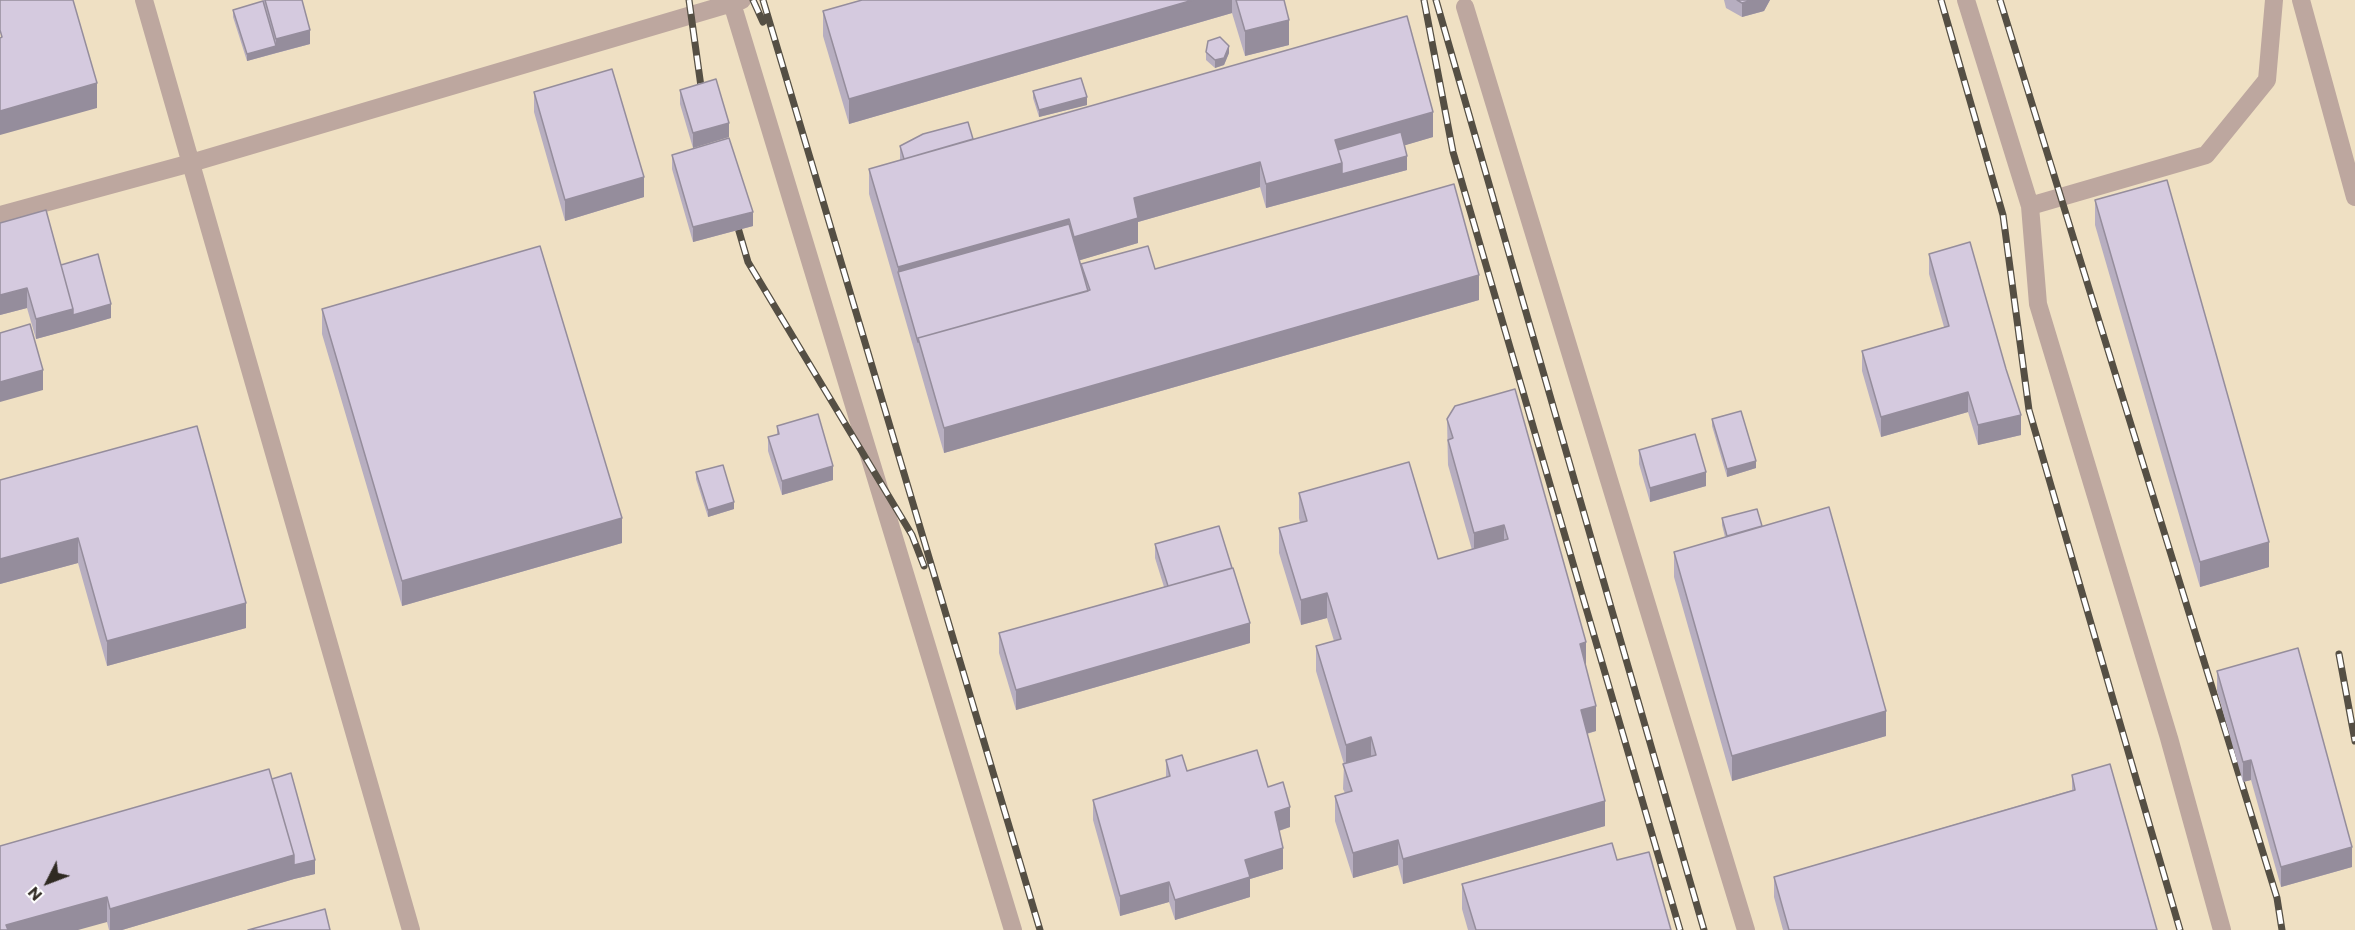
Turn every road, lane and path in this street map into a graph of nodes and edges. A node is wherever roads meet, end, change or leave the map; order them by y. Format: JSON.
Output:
{"nodes":[{"id":1,"x":144,"y":0,"type":"edge"},
{"id":2,"x":1966,"y":0,"type":"edge"},
{"id":3,"x":2274,"y":0,"type":"edge"},
{"id":4,"x":2301,"y":0,"type":"edge"},
{"id":5,"x":735,"y":1,"type":"edge"},
{"id":6,"x":1465,"y":7,"type":"dead end"},
{"id":7,"x":191,"y":164,"type":"junction"},
{"id":8,"x":2355,"y":197,"type":"edge"},
{"id":9,"x":2030,"y":206,"type":"junction"},
{"id":10,"x":0,"y":215,"type":"edge"},
{"id":11,"x":411,"y":930,"type":"edge"},
{"id":12,"x":1013,"y":930,"type":"edge"},
{"id":13,"x":1746,"y":930,"type":"edge"},
{"id":14,"x":2223,"y":930,"type":"edge"}],
"edges":[{"from":1,"to":7,"type":"street"},
{"from":2,"to":9,"type":"street"},
{"from":3,"to":9,"type":"street"},
{"from":4,"to":8,"type":"street"},
{"from":5,"to":7,"type":"street"},
{"from":5,"to":12,"type":"street"},
{"from":6,"to":13,"type":"street"},
{"from":7,"to":10,"type":"street"},
{"from":7,"to":11,"type":"street"},
{"from":9,"to":14,"type":"street"}]}
